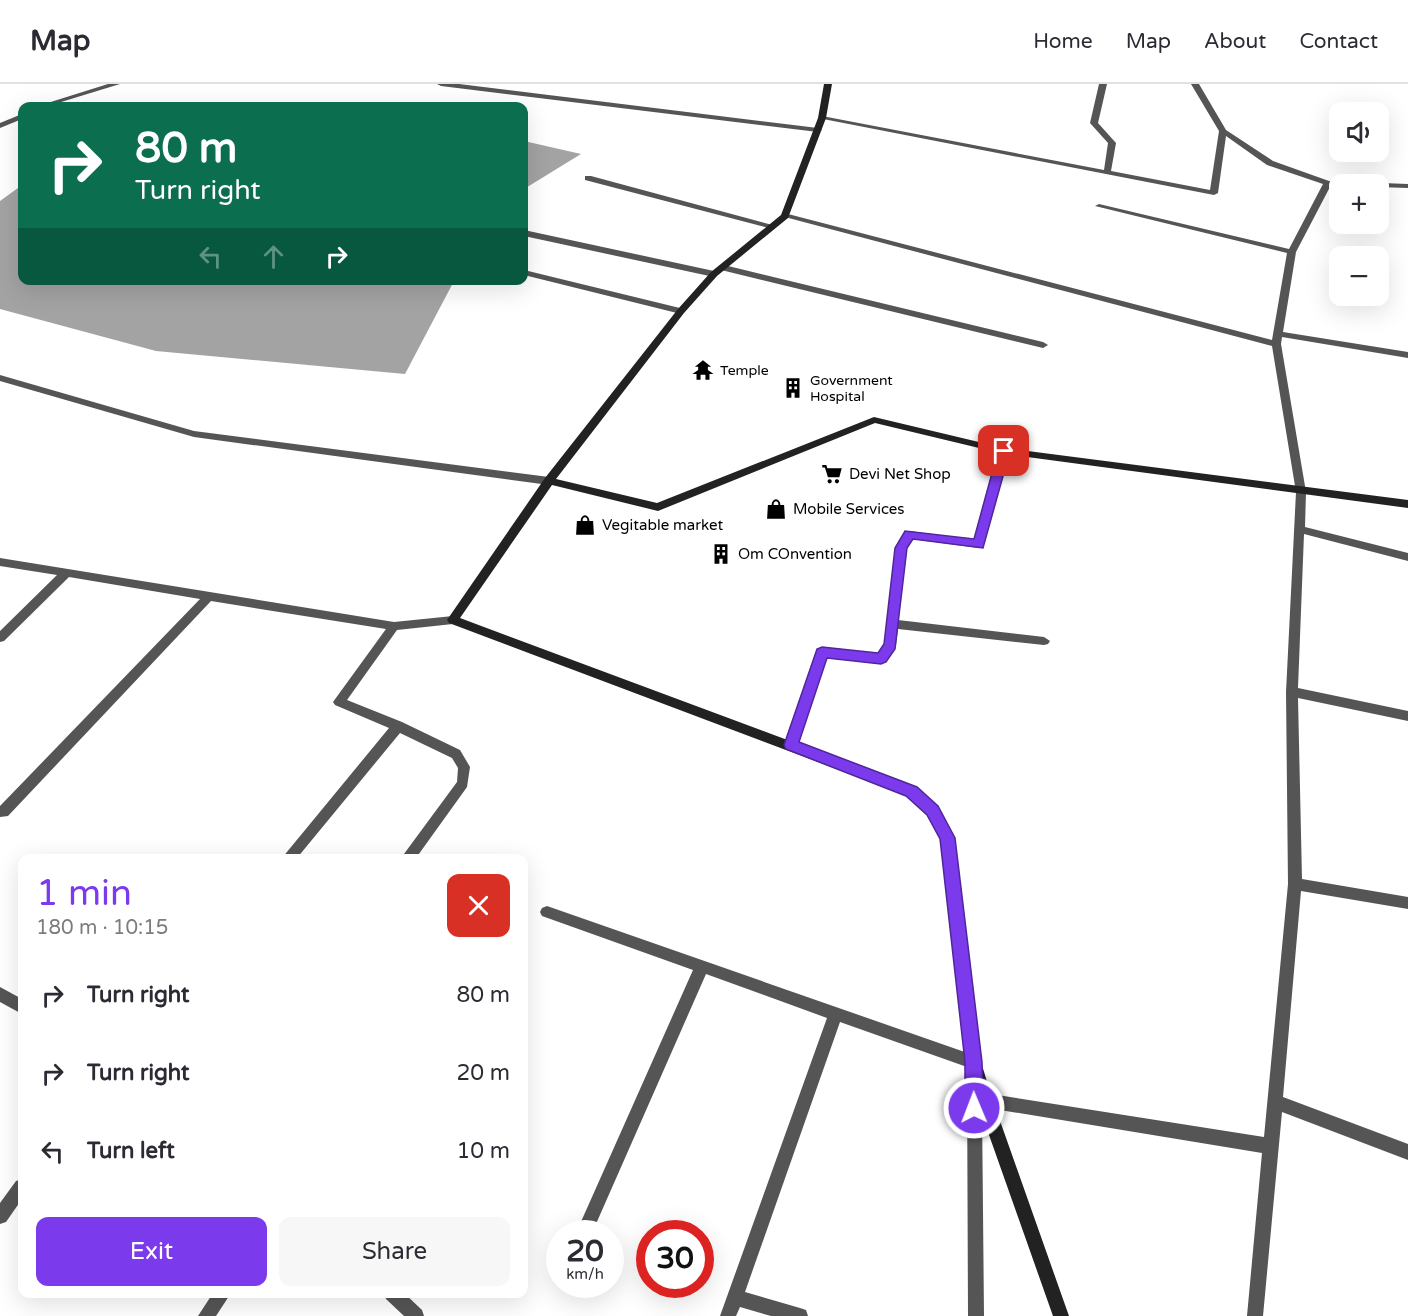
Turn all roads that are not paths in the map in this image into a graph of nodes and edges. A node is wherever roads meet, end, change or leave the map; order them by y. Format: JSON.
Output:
{"nodes":[{"id":1,"x":116,"y":84,"type":"edge"},
{"id":2,"x":441,"y":84,"type":"edge"},
{"id":3,"x":824,"y":84,"type":"edge"},
{"id":4,"x":1103,"y":84,"type":"edge"},
{"id":5,"x":1195,"y":84,"type":"edge"},
{"id":6,"x":55,"y":102,"type":"edge"},
{"id":7,"x":18,"y":118,"type":"edge"},
{"id":8,"x":822,"y":118,"type":"junction"},
{"id":9,"x":0,"y":126,"type":"edge"},
{"id":10,"x":818,"y":130,"type":"junction"},
{"id":11,"x":1223,"y":131,"type":"junction"},
{"id":12,"x":1107,"y":172,"type":"junction"},
{"id":13,"x":588,"y":178,"type":"dead end"},
{"id":14,"x":1328,"y":183,"type":"junction"},
{"id":15,"x":1408,"y":186,"type":"edge"},
{"id":16,"x":1099,"y":206,"type":"dead end"},
{"id":17,"x":785,"y":216,"type":"junction"},
{"id":18,"x":772,"y":226,"type":"junction"},
{"id":19,"x":528,"y":234,"type":"edge"},
{"id":20,"x":1292,"y":252,"type":"junction"},
{"id":21,"x":724,"y":268,"type":"junction"},
{"id":22,"x":528,"y":274,"type":"edge"},
{"id":23,"x":714,"y":274,"type":"junction"},
{"id":24,"x":681,"y":311,"type":"junction"},
{"id":25,"x":1277,"y":339,"type":"junction"},
{"id":26,"x":1044,"y":345,"type":"dead end"},
{"id":27,"x":1408,"y":355,"type":"edge"},
{"id":28,"x":0,"y":378,"type":"edge"},
{"id":29,"x":1004,"y":451,"type":"junction"},
{"id":30,"x":549,"y":481,"type":"junction"},
{"id":31,"x":1301,"y":492,"type":"junction"},
{"id":32,"x":1408,"y":504,"type":"edge"},
{"id":33,"x":1299,"y":529,"type":"junction"},
{"id":34,"x":1408,"y":557,"type":"edge"},
{"id":35,"x":0,"y":562,"type":"edge"},
{"id":36,"x":66,"y":573,"type":"junction"},
{"id":37,"x":209,"y":596,"type":"junction"},
{"id":38,"x":453,"y":620,"type":"junction"},
{"id":39,"x":892,"y":624,"type":"junction"},
{"id":40,"x":394,"y":626,"type":"junction"},
{"id":41,"x":0,"y":638,"type":"edge"},
{"id":42,"x":1044,"y":642,"type":"dead end"},
{"id":43,"x":1292,"y":692,"type":"junction"},
{"id":44,"x":1408,"y":716,"type":"edge"},
{"id":45,"x":398,"y":726,"type":"junction"},
{"id":46,"x":791,"y":745,"type":"junction"},
{"id":47,"x":3,"y":812,"type":"dead end"},
{"id":48,"x":292,"y":854,"type":"edge"},
{"id":49,"x":411,"y":854,"type":"edge"},
{"id":50,"x":1295,"y":884,"type":"junction"},
{"id":51,"x":1408,"y":903,"type":"edge"},
{"id":52,"x":547,"y":912,"type":"dead end"},
{"id":53,"x":702,"y":967,"type":"junction"},
{"id":54,"x":0,"y":994,"type":"edge"},
{"id":55,"x":18,"y":1004,"type":"edge"},
{"id":56,"x":836,"y":1014,"type":"junction"},
{"id":57,"x":974,"y":1062,"type":"junction"},
{"id":58,"x":985,"y":1101,"type":"junction"},
{"id":59,"x":1275,"y":1102,"type":"junction"},
{"id":60,"x":1270,"y":1146,"type":"junction"},
{"id":61,"x":1408,"y":1152,"type":"edge"},
{"id":62,"x":18,"y":1192,"type":"edge"},
{"id":63,"x":0,"y":1216,"type":"edge"},
{"id":64,"x":590,"y":1220,"type":"edge"},
{"id":65,"x":735,"y":1297,"type":"junction"},
{"id":66,"x":219,"y":1298,"type":"edge"},
{"id":67,"x":397,"y":1298,"type":"edge"},
{"id":68,"x":206,"y":1316,"type":"edge"},
{"id":69,"x":416,"y":1316,"type":"edge"},
{"id":70,"x":728,"y":1316,"type":"edge"},
{"id":71,"x":800,"y":1316,"type":"edge"},
{"id":72,"x":976,"y":1316,"type":"edge"},
{"id":73,"x":1061,"y":1316,"type":"edge"},
{"id":74,"x":1255,"y":1316,"type":"edge"}],
"edges":[{"from":1,"to":6,"type":"street"},
{"from":2,"to":10,"type":"street"},
{"from":3,"to":8,"type":"street"},
{"from":4,"to":12,"type":"street"},
{"from":5,"to":11,"type":"street"},
{"from":7,"to":9,"type":"street"},
{"from":8,"to":10,"type":"street"},
{"from":8,"to":12,"type":"street"},
{"from":10,"to":17,"type":"street"},
{"from":11,"to":12,"type":"street"},
{"from":11,"to":14,"type":"street"},
{"from":13,"to":18,"type":"street"},
{"from":14,"to":15,"type":"street"},
{"from":14,"to":20,"type":"street"},
{"from":16,"to":20,"type":"street"},
{"from":17,"to":18,"type":"street"},
{"from":17,"to":25,"type":"street"},
{"from":18,"to":21,"type":"street"},
{"from":19,"to":23,"type":"street"},
{"from":20,"to":25,"type":"street"},
{"from":21,"to":23,"type":"street"},
{"from":21,"to":26,"type":"street"},
{"from":22,"to":24,"type":"street"},
{"from":23,"to":24,"type":"street"},
{"from":24,"to":30,"type":"street"},
{"from":25,"to":27,"type":"street"},
{"from":25,"to":31,"type":"street"},
{"from":28,"to":30,"type":"street"},
{"from":29,"to":30,"type":"street"},
{"from":29,"to":31,"type":"street"},
{"from":29,"to":39,"type":"street"},
{"from":30,"to":38,"type":"street"},
{"from":31,"to":32,"type":"street"},
{"from":31,"to":33,"type":"street"},
{"from":33,"to":34,"type":"street"},
{"from":33,"to":43,"type":"street"},
{"from":35,"to":36,"type":"street"},
{"from":36,"to":37,"type":"street"},
{"from":36,"to":41,"type":"street"},
{"from":37,"to":40,"type":"street"},
{"from":37,"to":47,"type":"street"},
{"from":38,"to":40,"type":"street"},
{"from":38,"to":46,"type":"street"},
{"from":39,"to":42,"type":"street"},
{"from":39,"to":46,"type":"street"},
{"from":40,"to":45,"type":"street"},
{"from":43,"to":44,"type":"street"},
{"from":43,"to":50,"type":"street"},
{"from":45,"to":48,"type":"street"},
{"from":45,"to":49,"type":"street"},
{"from":46,"to":57,"type":"street"},
{"from":50,"to":51,"type":"street"},
{"from":50,"to":59,"type":"street"},
{"from":52,"to":53,"type":"street"},
{"from":53,"to":56,"type":"street"},
{"from":53,"to":64,"type":"street"},
{"from":54,"to":55,"type":"street"},
{"from":56,"to":57,"type":"street"},
{"from":56,"to":65,"type":"street"},
{"from":57,"to":58,"type":"street"},
{"from":57,"to":72,"type":"street"},
{"from":58,"to":60,"type":"street"},
{"from":58,"to":73,"type":"street"},
{"from":59,"to":60,"type":"street"},
{"from":59,"to":61,"type":"street"},
{"from":60,"to":74,"type":"street"},
{"from":62,"to":63,"type":"street"},
{"from":65,"to":70,"type":"street"},
{"from":65,"to":71,"type":"street"},
{"from":66,"to":68,"type":"street"},
{"from":67,"to":69,"type":"street"}]}
